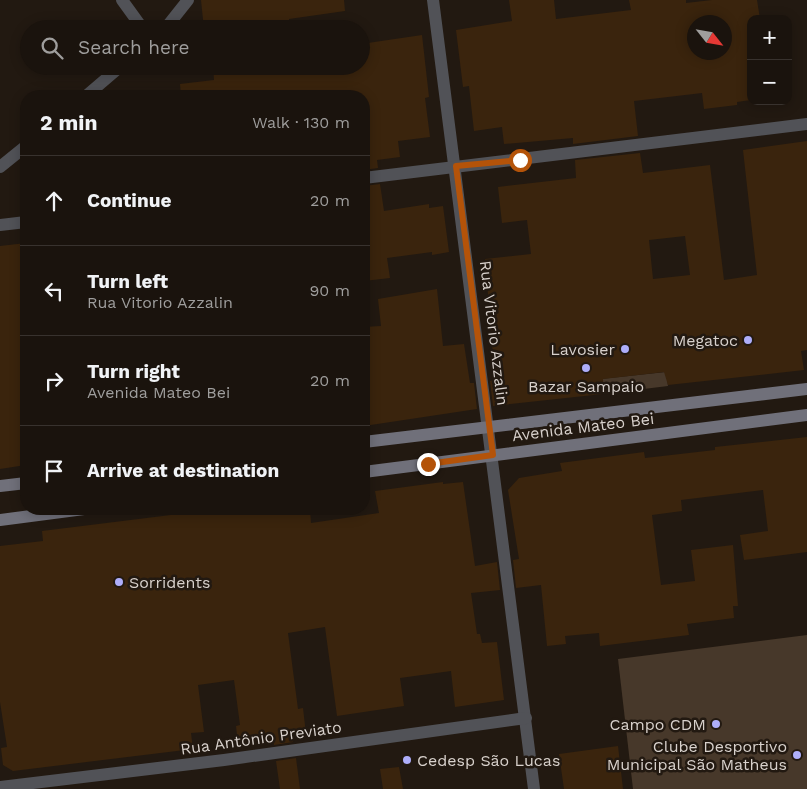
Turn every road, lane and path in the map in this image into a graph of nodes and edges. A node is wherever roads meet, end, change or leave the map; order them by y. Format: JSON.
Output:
{"nodes":[{"id":1,"x":122,"y":0,"type":"edge"},
{"id":2,"x":188,"y":0,"type":"edge"},
{"id":3,"x":433,"y":0,"type":"edge"},
{"id":4,"x":136,"y":20,"type":"edge"},
{"id":5,"x":172,"y":20,"type":"edge"},
{"id":6,"x":110,"y":75,"type":"edge"},
{"id":7,"x":93,"y":90,"type":"edge"},
{"id":8,"x":807,"y":124,"type":"edge"},
{"id":9,"x":20,"y":151,"type":"edge"},
{"id":10,"x":456,"y":166,"type":"junction"},
{"id":11,"x":0,"y":167,"type":"edge"},
{"id":12,"x":370,"y":177,"type":"edge"},
{"id":13,"x":20,"y":223,"type":"edge"},
{"id":14,"x":0,"y":225,"type":"edge"},
{"id":15,"x":807,"y":389,"type":"edge"},
{"id":16,"x":807,"y":415,"type":"edge"},
{"id":17,"x":489,"y":427,"type":"junction"},
{"id":18,"x":370,"y":441,"type":"edge"},
{"id":19,"x":493,"y":455,"type":"junction"},
{"id":20,"x":370,"y":471,"type":"edge"},
{"id":21,"x":20,"y":484,"type":"edge"},
{"id":22,"x":0,"y":486,"type":"edge"},
{"id":23,"x":38,"y":515,"type":"edge"},
{"id":24,"x":0,"y":520,"type":"edge"},
{"id":25,"x":526,"y":718,"type":"junction"},
{"id":26,"x":0,"y":787,"type":"edge"},
{"id":27,"x":534,"y":789,"type":"edge"}],
"edges":[{"from":1,"to":4,"type":"street"},
{"from":2,"to":5,"type":"street"},
{"from":3,"to":10,"type":"street","name":"Rua Vitorio Azzalin"},
{"from":6,"to":7,"type":"street"},
{"from":8,"to":10,"type":"street"},
{"from":9,"to":11,"type":"street"},
{"from":10,"to":12,"type":"street"},
{"from":10,"to":17,"type":"street","name":"Rua Vitorio Azzalin"},
{"from":13,"to":14,"type":"street"},
{"from":15,"to":17,"type":"main road","name":"Avenida Mateo Bei"},
{"from":16,"to":19,"type":"main road","name":"Avenida Mateo Bei"},
{"from":17,"to":18,"type":"main road","name":"Avenida Mateo Bei"},
{"from":17,"to":19,"type":"street","name":"Rua Vitorio Azzalin"},
{"from":19,"to":20,"type":"main road","name":"Avenida Mateo Bei"},
{"from":19,"to":25,"type":"street","name":"Rua Vitorio Azzalin"},
{"from":21,"to":22,"type":"main road"},
{"from":23,"to":24,"type":"main road"},
{"from":25,"to":26,"type":"street","name":"Rua Antônio Previato"},
{"from":25,"to":27,"type":"street","name":"Rua Vitorio Azzalin"}]}
